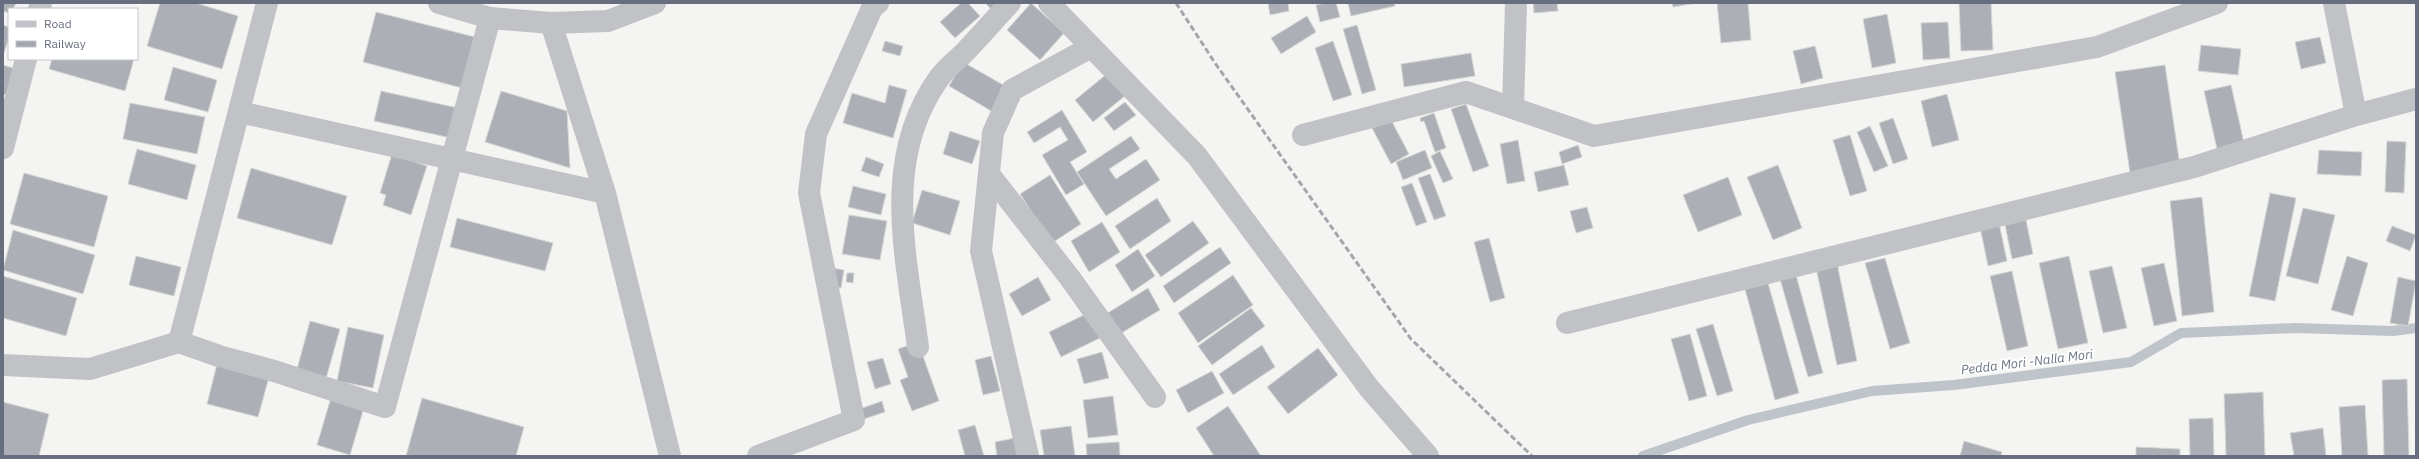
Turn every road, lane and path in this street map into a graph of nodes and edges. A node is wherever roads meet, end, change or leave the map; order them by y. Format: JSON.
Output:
{"nodes":[{"id":1,"x":267,"y":3,"type":"edge"},
{"id":2,"x":439,"y":3,"type":"edge"},
{"id":3,"x":655,"y":3,"type":"edge"},
{"id":4,"x":878,"y":3,"type":"edge"},
{"id":5,"x":1010,"y":3,"type":"edge"},
{"id":6,"x":1049,"y":3,"type":"edge"},
{"id":7,"x":1516,"y":3,"type":"edge"},
{"id":8,"x":2217,"y":3,"type":"edge"},
{"id":9,"x":2334,"y":3,"type":"edge"},
{"id":10,"x":490,"y":18,"type":"junction"},
{"id":11,"x":551,"y":22,"type":"junction"},
{"id":12,"x":1091,"y":47,"type":"junction"},
{"id":13,"x":26,"y":60,"type":"edge"},
{"id":14,"x":2416,"y":99,"type":"edge"},
{"id":15,"x":1513,"y":108,"type":"junction"},
{"id":16,"x":239,"y":112,"type":"junction"},
{"id":17,"x":2356,"y":115,"type":"junction"},
{"id":18,"x":1303,"y":135,"type":"dead end"},
{"id":19,"x":3,"y":148,"type":"edge"},
{"id":20,"x":452,"y":161,"type":"junction"},
{"id":21,"x":989,"y":174,"type":"junction"},
{"id":22,"x":605,"y":193,"type":"junction"},
{"id":23,"x":1567,"y":323,"type":"dead end"},
{"id":24,"x":179,"y":342,"type":"junction"},
{"id":25,"x":918,"y":347,"type":"dead end"},
{"id":26,"x":3,"y":365,"type":"edge"},
{"id":27,"x":1155,"y":397,"type":"dead end"},
{"id":28,"x":670,"y":456,"type":"edge"},
{"id":29,"x":758,"y":456,"type":"edge"},
{"id":30,"x":1028,"y":456,"type":"edge"},
{"id":31,"x":1428,"y":456,"type":"edge"}],
"edges":[{"from":1,"to":16,"type":"street"},
{"from":2,"to":10,"type":"street"},
{"from":3,"to":11,"type":"street"},
{"from":4,"to":29,"type":"street"},
{"from":5,"to":25,"type":"street"},
{"from":6,"to":12,"type":"street"},
{"from":7,"to":15,"type":"street"},
{"from":8,"to":15,"type":"street"},
{"from":9,"to":17,"type":"street"},
{"from":10,"to":11,"type":"street"},
{"from":10,"to":20,"type":"street"},
{"from":11,"to":22,"type":"street"},
{"from":12,"to":21,"type":"street"},
{"from":12,"to":31,"type":"street"},
{"from":13,"to":19,"type":"street"},
{"from":14,"to":17,"type":"street"},
{"from":15,"to":18,"type":"street"},
{"from":16,"to":20,"type":"street"},
{"from":16,"to":24,"type":"street"},
{"from":17,"to":23,"type":"street"},
{"from":20,"to":22,"type":"street"},
{"from":20,"to":24,"type":"street"},
{"from":21,"to":27,"type":"street"},
{"from":21,"to":30,"type":"street"},
{"from":22,"to":28,"type":"street"},
{"from":24,"to":26,"type":"street"}]}
